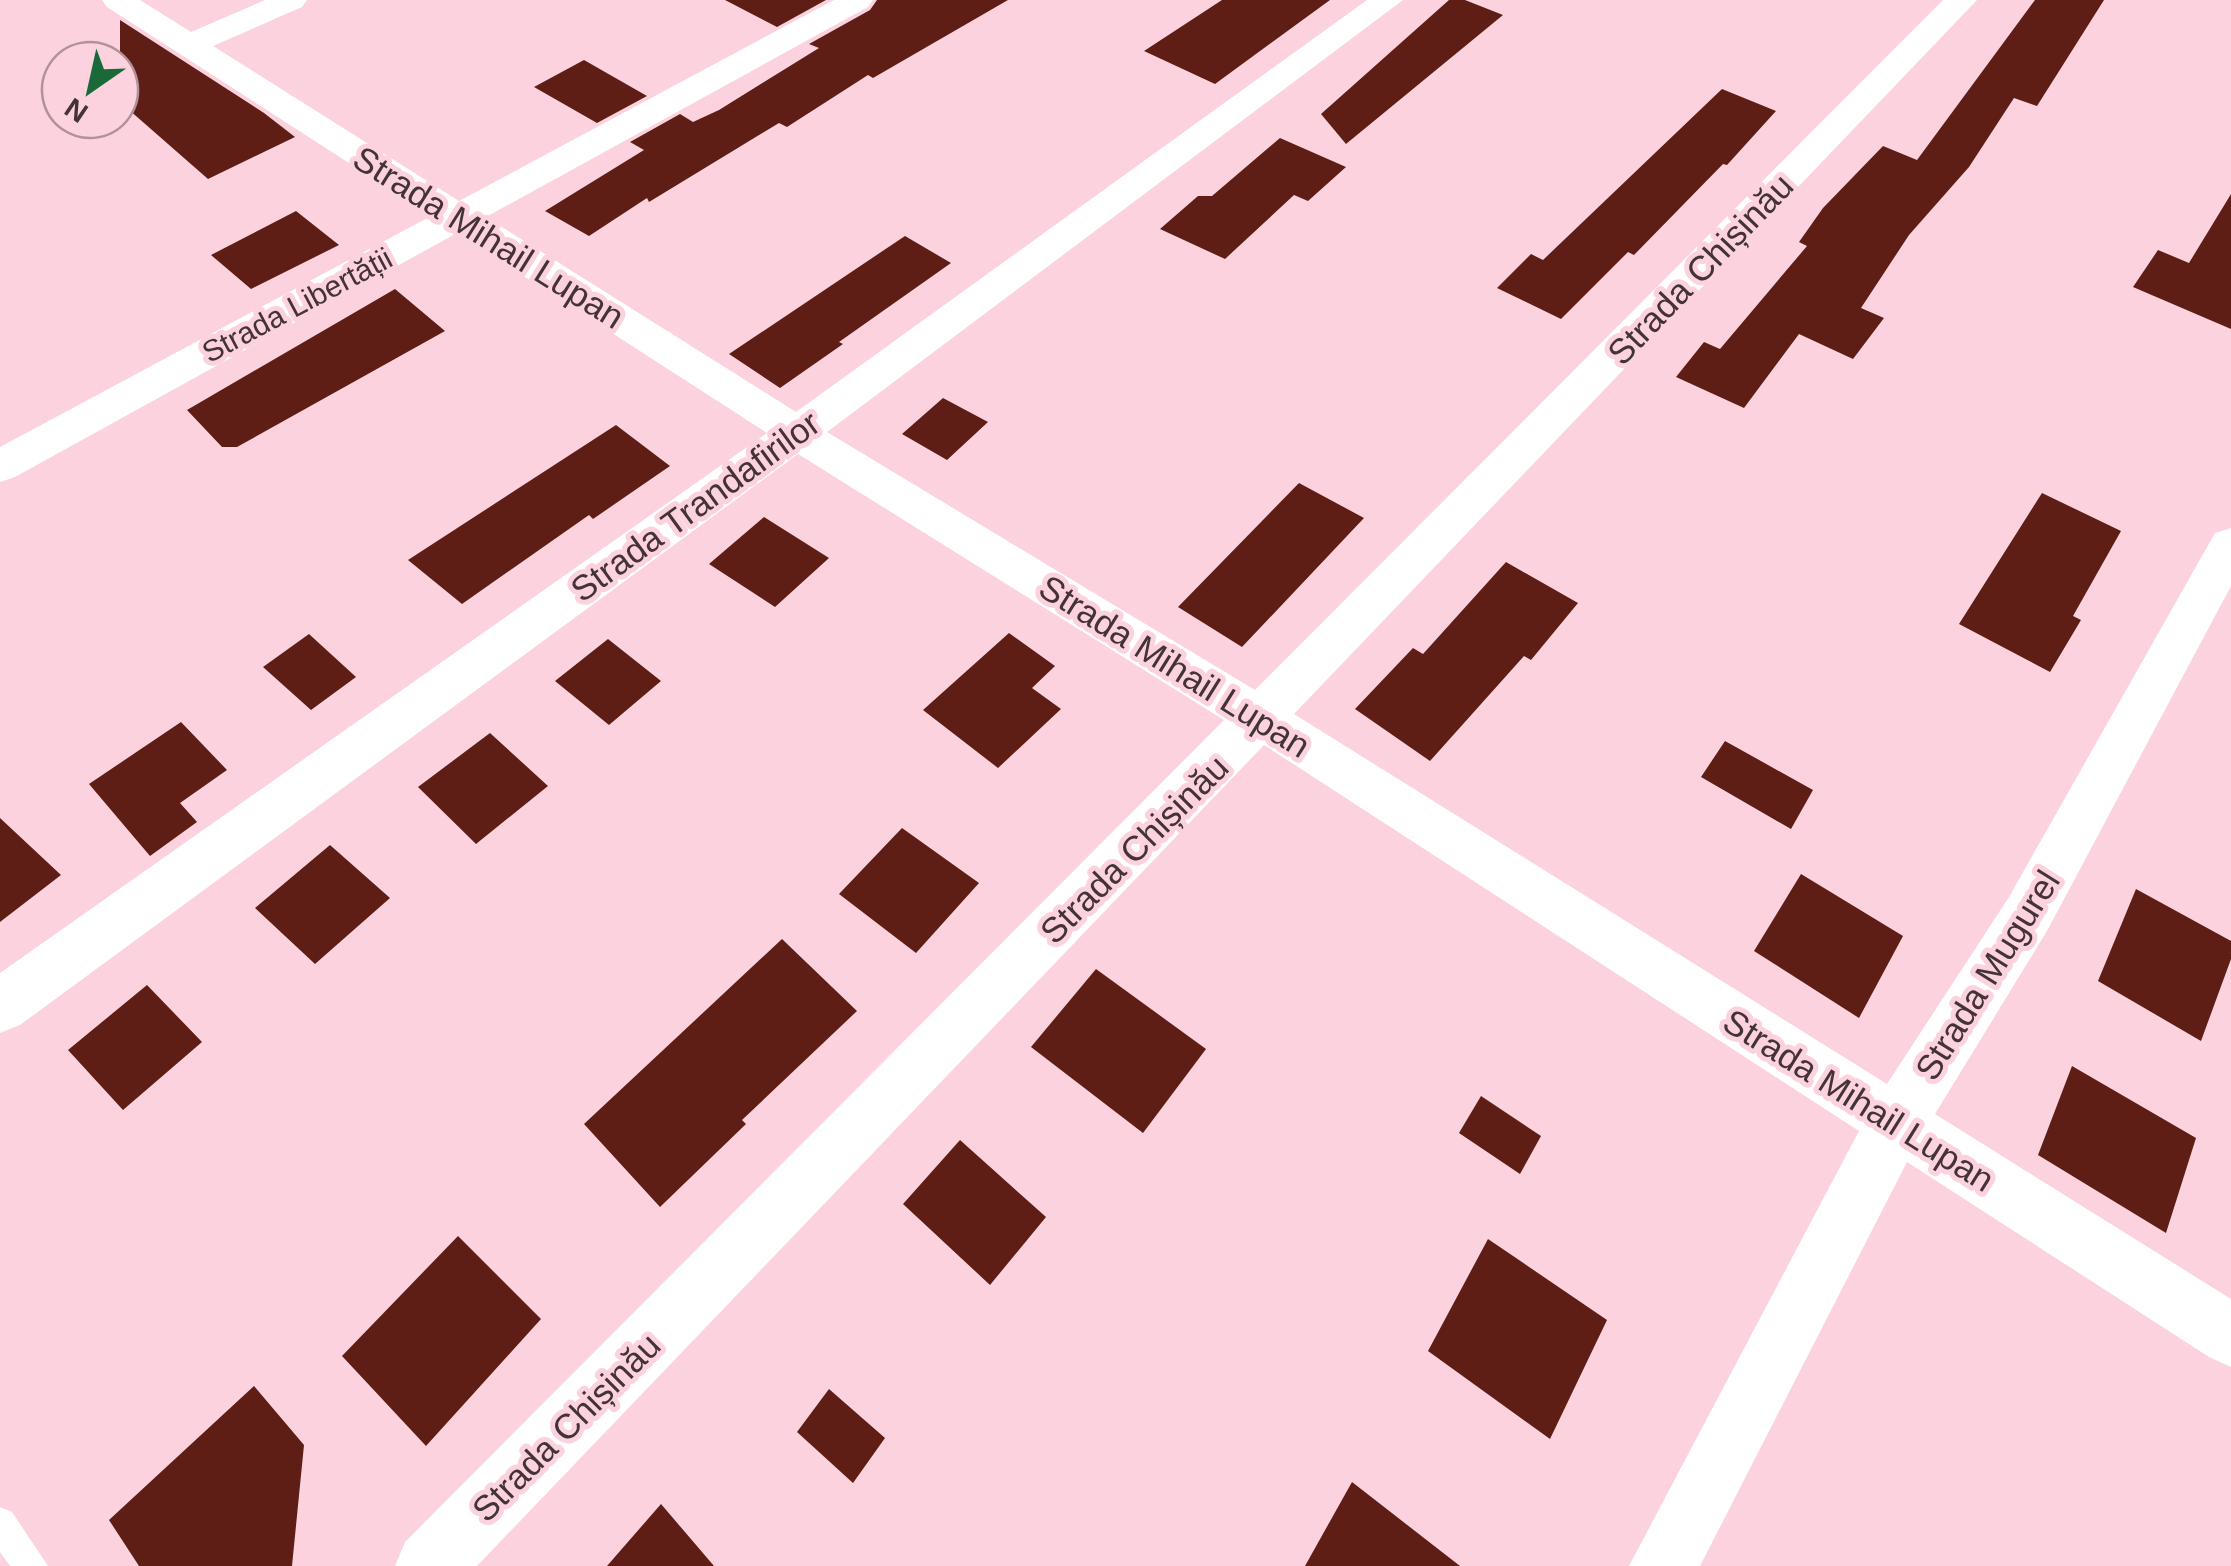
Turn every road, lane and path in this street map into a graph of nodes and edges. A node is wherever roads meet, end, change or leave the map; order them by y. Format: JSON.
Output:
{"nodes":[{"id":1,"x":118,"y":0,"type":"edge"},
{"id":2,"x":292,"y":0,"type":"edge"},
{"id":3,"x":856,"y":0,"type":"edge"},
{"id":4,"x":1387,"y":0,"type":"edge"},
{"id":5,"x":1962,"y":0,"type":"edge"},
{"id":6,"x":188,"y":46,"type":"junction"},
{"id":7,"x":458,"y":218,"type":"junction"},
{"id":8,"x":797,"y":433,"type":"junction"},
{"id":9,"x":0,"y":466,"type":"edge"},
{"id":10,"x":2231,"y":545,"type":"edge"},
{"id":11,"x":1262,"y":719,"type":"junction"},
{"id":12,"x":0,"y":1006,"type":"edge"},
{"id":13,"x":1894,"y":1124,"type":"junction"},
{"id":14,"x":2231,"y":1335,"type":"edge"},
{"id":15,"x":0,"y":1524,"type":"edge"},
{"id":16,"x":31,"y":1566,"type":"edge"},
{"id":17,"x":429,"y":1566,"type":"edge"},
{"id":18,"x":1663,"y":1566,"type":"edge"}],
"edges":[{"from":1,"to":6,"type":"street","name":"Strada Mihail Lupan"},
{"from":2,"to":6,"type":"street"},
{"from":3,"to":7,"type":"street","name":"Strada Libertății"},
{"from":4,"to":8,"type":"street","name":"Strada Trandafirilor"},
{"from":5,"to":11,"type":"street","name":"Strada Chișinău"},
{"from":6,"to":7,"type":"street","name":"Strada Mihail Lupan"},
{"from":7,"to":8,"type":"street","name":"Strada Mihail Lupan"},
{"from":7,"to":9,"type":"street","name":"Strada Libertății"},
{"from":8,"to":11,"type":"street","name":"Strada Mihail Lupan"},
{"from":8,"to":12,"type":"street","name":"Strada Trandafirilor"},
{"from":10,"to":13,"type":"street","name":"Strada Mugurel"},
{"from":11,"to":13,"type":"street","name":"Strada Mihail Lupan"},
{"from":11,"to":17,"type":"street","name":"Strada Chișinău"},
{"from":13,"to":14,"type":"street","name":"Strada Mihail Lupan"},
{"from":13,"to":18,"type":"street","name":"Strada Mugurel"},
{"from":15,"to":16,"type":"lane"}]}
